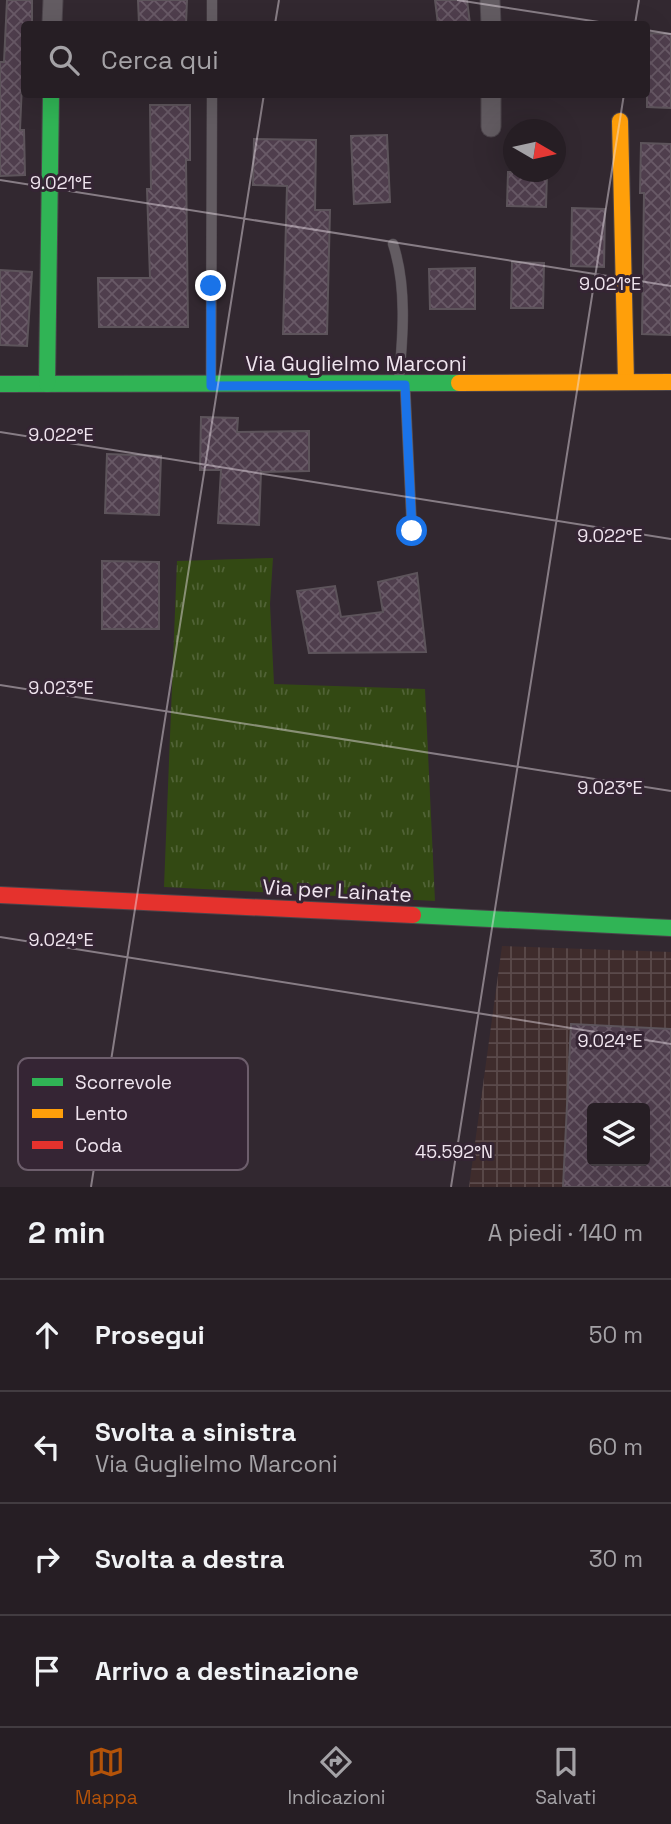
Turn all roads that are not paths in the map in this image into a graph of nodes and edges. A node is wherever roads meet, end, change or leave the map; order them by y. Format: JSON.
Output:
{"nodes":[{"id":1,"x":52,"y":0,"type":"edge"},
{"id":2,"x":212,"y":0,"type":"edge"},
{"id":3,"x":490,"y":0,"type":"edge"},
{"id":4,"x":52,"y":21,"type":"edge"},
{"id":5,"x":212,"y":21,"type":"edge"},
{"id":6,"x":491,"y":21,"type":"edge"},
{"id":7,"x":51,"y":98,"type":"edge"},
{"id":8,"x":212,"y":98,"type":"edge"},
{"id":9,"x":491,"y":98,"type":"edge"},
{"id":10,"x":620,"y":121,"type":"dead end"},
{"id":11,"x":491,"y":127,"type":"dead end"},
{"id":12,"x":393,"y":244,"type":"dead end"},
{"id":13,"x":671,"y":382,"type":"edge"},
{"id":14,"x":626,"y":383,"type":"junction"},
{"id":15,"x":0,"y":384,"type":"edge"},
{"id":16,"x":47,"y":384,"type":"junction"},
{"id":17,"x":401,"y":385,"type":"junction"},
{"id":18,"x":211,"y":386,"type":"junction"},
{"id":19,"x":412,"y":531,"type":"dead end"},
{"id":20,"x":0,"y":895,"type":"edge"},
{"id":21,"x":671,"y":928,"type":"edge"}],
"edges":[{"from":1,"to":4,"type":"street"},
{"from":2,"to":5,"type":"lane"},
{"from":3,"to":6,"type":"street"},
{"from":7,"to":16,"type":"street"},
{"from":8,"to":18,"type":"lane"},
{"from":9,"to":11,"type":"street"},
{"from":10,"to":14,"type":"street"},
{"from":12,"to":17,"type":"lane"},
{"from":13,"to":14,"type":"street","name":"Via Guglielmo Marconi"},
{"from":14,"to":17,"type":"street","name":"Via Guglielmo Marconi"},
{"from":15,"to":16,"type":"street","name":"Via Guglielmo Marconi"},
{"from":16,"to":18,"type":"street","name":"Via Guglielmo Marconi"},
{"from":17,"to":18,"type":"street","name":"Via Guglielmo Marconi"},
{"from":17,"to":19,"type":"lane"},
{"from":20,"to":21,"type":"street","name":"Via per Lainate"}]}
